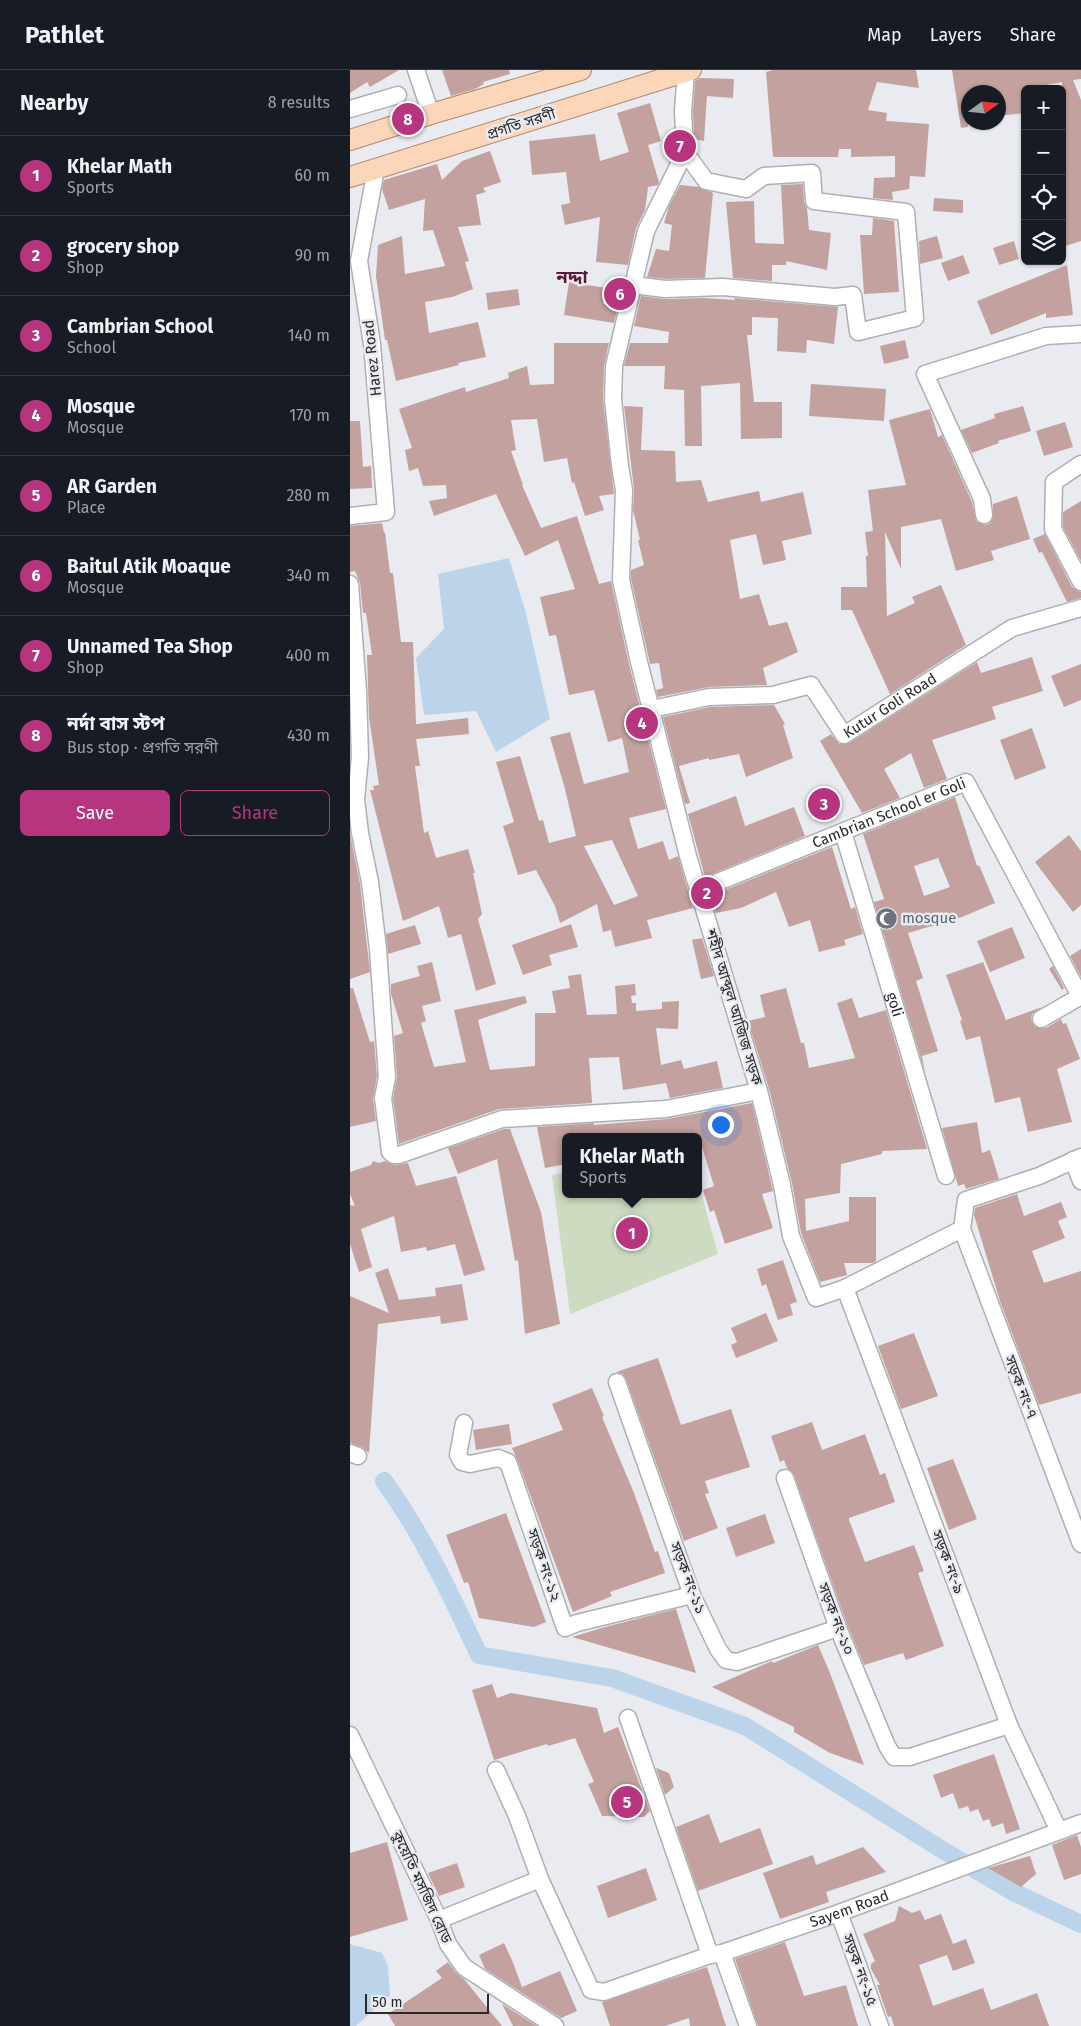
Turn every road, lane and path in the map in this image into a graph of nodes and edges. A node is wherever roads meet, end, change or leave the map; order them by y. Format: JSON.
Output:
{"nodes":[{"id":1,"x":416,"y":70,"type":"edge"},
{"id":2,"x":581,"y":70,"type":"edge"},
{"id":3,"x":689,"y":71,"type":"edge"},
{"id":4,"x":398,"y":95,"type":"dead end"},
{"id":5,"x":350,"y":109,"type":"edge"},
{"id":6,"x":431,"y":114,"type":"junction"},
{"id":7,"x":350,"y":140,"type":"edge"},
{"id":8,"x":684,"y":152,"type":"junction"},
{"id":9,"x":376,"y":170,"type":"junction"},
{"id":10,"x":350,"y":177,"type":"edge"},
{"id":11,"x":633,"y":285,"type":"junction"},
{"id":12,"x":1081,"y":334,"type":"edge"},
{"id":13,"x":1081,"y":464,"type":"edge"},
{"id":14,"x":984,"y":515,"type":"dead end"},
{"id":15,"x":350,"y":516,"type":"edge"},
{"id":16,"x":1081,"y":582,"type":"edge"},
{"id":17,"x":350,"y":584,"type":"edge"},
{"id":18,"x":1081,"y":608,"type":"edge"},
{"id":19,"x":652,"y":709,"type":"junction"},
{"id":20,"x":844,"y":832,"type":"junction"},
{"id":21,"x":698,"y":890,"type":"junction"},
{"id":22,"x":1081,"y":996,"type":"edge"},
{"id":23,"x":1040,"y":1019,"type":"dead end"},
{"id":24,"x":759,"y":1091,"type":"junction"},
{"id":25,"x":1077,"y":1158,"type":"edge"},
{"id":26,"x":946,"y":1176,"type":"dead end"},
{"id":27,"x":1081,"y":1181,"type":"edge"},
{"id":28,"x":962,"y":1230,"type":"junction"},
{"id":29,"x":846,"y":1288,"type":"junction"},
{"id":30,"x":616,"y":1382,"type":"dead end"},
{"id":31,"x":464,"y":1423,"type":"dead end"},
{"id":32,"x":786,"y":1478,"type":"dead end"},
{"id":33,"x":1081,"y":1544,"type":"edge"},
{"id":34,"x":692,"y":1595,"type":"junction"},
{"id":35,"x":838,"y":1628,"type":"junction"},
{"id":36,"x":628,"y":1718,"type":"dead end"},
{"id":37,"x":1009,"y":1725,"type":"junction"},
{"id":38,"x":350,"y":1735,"type":"edge"},
{"id":39,"x":356,"y":1761,"type":"edge"},
{"id":40,"x":496,"y":1770,"type":"dead end"},
{"id":41,"x":1081,"y":1823,"type":"edge"},
{"id":42,"x":1059,"y":1831,"type":"junction"},
{"id":43,"x":540,"y":1879,"type":"junction"},
{"id":44,"x":840,"y":1913,"type":"junction"},
{"id":45,"x":439,"y":1920,"type":"junction"},
{"id":46,"x":716,"y":1954,"type":"junction"},
{"id":47,"x":555,"y":2026,"type":"edge"},
{"id":48,"x":748,"y":2026,"type":"edge"},
{"id":49,"x":880,"y":2026,"type":"edge"}],
"edges":[{"from":1,"to":6,"type":"street"},
{"from":2,"to":6,"type":"main road"},
{"from":3,"to":8,"type":"street","name":"শহীদ আব্দুল আজিজ সড়ক"},
{"from":3,"to":9,"type":"main road","name":"প্রগতি সরণী"},
{"from":4,"to":5,"type":"street"},
{"from":6,"to":7,"type":"main road"},
{"from":8,"to":11,"type":"street","name":"শহীদ আব্দুল আজিজ সড়ক"},
{"from":8,"to":11,"type":"street"},
{"from":9,"to":10,"type":"main road","name":"প্রগতি সরণী"},
{"from":9,"to":15,"type":"street","name":"Harez Road"},
{"from":11,"to":19,"type":"street","name":"শহীদ আব্দুল আজিজ সড়ক"},
{"from":12,"to":14,"type":"street"},
{"from":13,"to":16,"type":"street"},
{"from":17,"to":24,"type":"street"},
{"from":18,"to":19,"type":"street","name":"Kutur Goli Road"},
{"from":19,"to":21,"type":"street","name":"শহীদ আব্দুল আজিজ সড়ক"},
{"from":20,"to":21,"type":"street","name":"Cambrian School er Goli"},
{"from":20,"to":22,"type":"street","name":"Cambrian School er Goli"},
{"from":20,"to":26,"type":"street","name":"goli"},
{"from":21,"to":24,"type":"street","name":"শহীদ আব্দুল আজিজ সড়ক"},
{"from":22,"to":23,"type":"street","name":"Cambrian School er Goli"},
{"from":24,"to":29,"type":"street","name":"শহীদ আব্দুল আজিজ সড়ক"},
{"from":25,"to":27,"type":"street"},
{"from":25,"to":28,"type":"street"},
{"from":28,"to":29,"type":"street"},
{"from":28,"to":33,"type":"street","name":"সড়ক নং-৭"},
{"from":29,"to":37,"type":"street","name":"সড়ক নং-৯"},
{"from":30,"to":34,"type":"street","name":"সড়ক নং-১১"},
{"from":31,"to":34,"type":"street","name":"সড়ক নং-১২"},
{"from":32,"to":35,"type":"street","name":"সড়ক নং-১০"},
{"from":34,"to":35,"type":"street","name":"সড়ক নং-১১"},
{"from":35,"to":37,"type":"street","name":"সড়ক নং-১০"},
{"from":36,"to":46,"type":"street"},
{"from":37,"to":42,"type":"street","name":"সড়ক নং-৯"},
{"from":38,"to":39,"type":"street","name":"কুয়েতি মসজিদ রোড"},
{"from":39,"to":45,"type":"street","name":"কুয়েতি মসজিদ রোড"},
{"from":40,"to":43,"type":"street"},
{"from":41,"to":42,"type":"street","name":"Sayem Road"},
{"from":42,"to":44,"type":"street","name":"Sayem Road"},
{"from":43,"to":45,"type":"street"},
{"from":43,"to":46,"type":"street","name":"Sayem Road"},
{"from":44,"to":46,"type":"street","name":"Sayem Road"},
{"from":44,"to":49,"type":"street","name":"সড়ক নং-১৫"},
{"from":45,"to":47,"type":"street","name":"কুয়েতি মসজিদ রোড"},
{"from":46,"to":48,"type":"street"}]}
